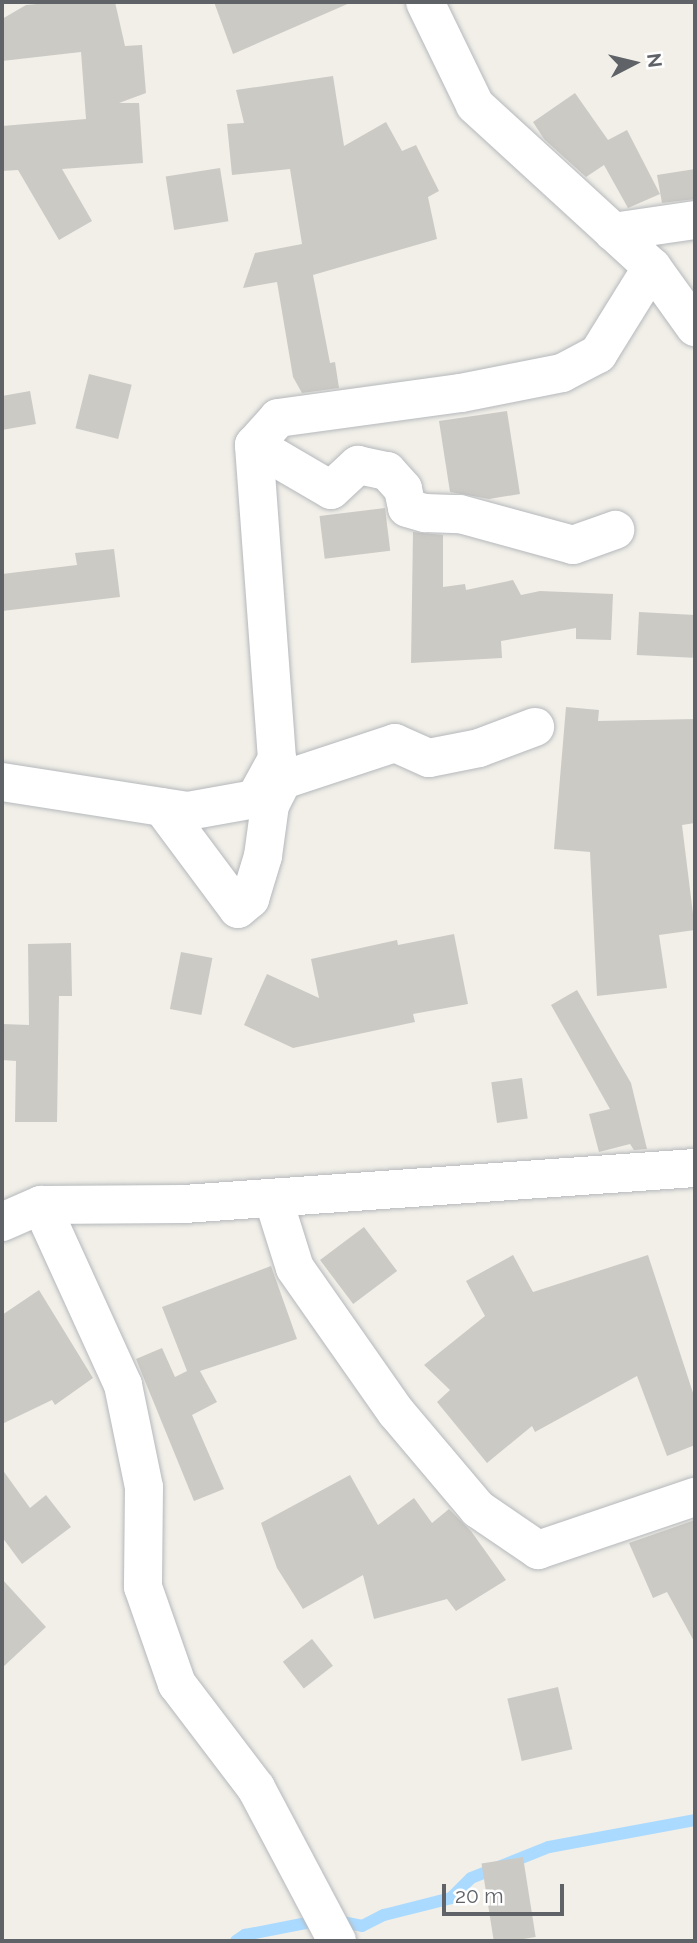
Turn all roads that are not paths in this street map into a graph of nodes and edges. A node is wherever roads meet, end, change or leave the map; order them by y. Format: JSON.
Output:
{"nodes":[{"id":1,"x":425,"y":2,"type":"edge"},
{"id":2,"x":692,"y":221,"type":"edge"},
{"id":3,"x":613,"y":232,"type":"junction"},
{"id":4,"x":657,"y":274,"type":"junction"},
{"id":5,"x":695,"y":327,"type":"edge"},
{"id":6,"x":254,"y":445,"type":"junction"},
{"id":7,"x":615,"y":530,"type":"dead end"},
{"id":8,"x":536,"y":727,"type":"dead end"},
{"id":9,"x":2,"y":782,"type":"edge"},
{"id":10,"x":162,"y":807,"type":"junction"},
{"id":11,"x":695,"y":1168,"type":"edge"},
{"id":12,"x":272,"y":1198,"type":"junction"},
{"id":13,"x":41,"y":1205,"type":"junction"},
{"id":14,"x":2,"y":1223,"type":"edge"},
{"id":15,"x":695,"y":1497,"type":"edge"},
{"id":16,"x":330,"y":1926,"type":"edge"}],
"edges":[{"from":1,"to":3,"type":"street"},
{"from":2,"to":3,"type":"street"},
{"from":2,"to":4,"type":"street"},
{"from":3,"to":4,"type":"street"},
{"from":4,"to":5,"type":"street"},
{"from":4,"to":6,"type":"street"},
{"from":6,"to":7,"type":"street"},
{"from":6,"to":10,"type":"street"},
{"from":8,"to":10,"type":"street"},
{"from":9,"to":10,"type":"street"},
{"from":11,"to":12,"type":"street"},
{"from":12,"to":13,"type":"street"},
{"from":12,"to":15,"type":"street"},
{"from":13,"to":14,"type":"street"},
{"from":13,"to":16,"type":"street"}]}
